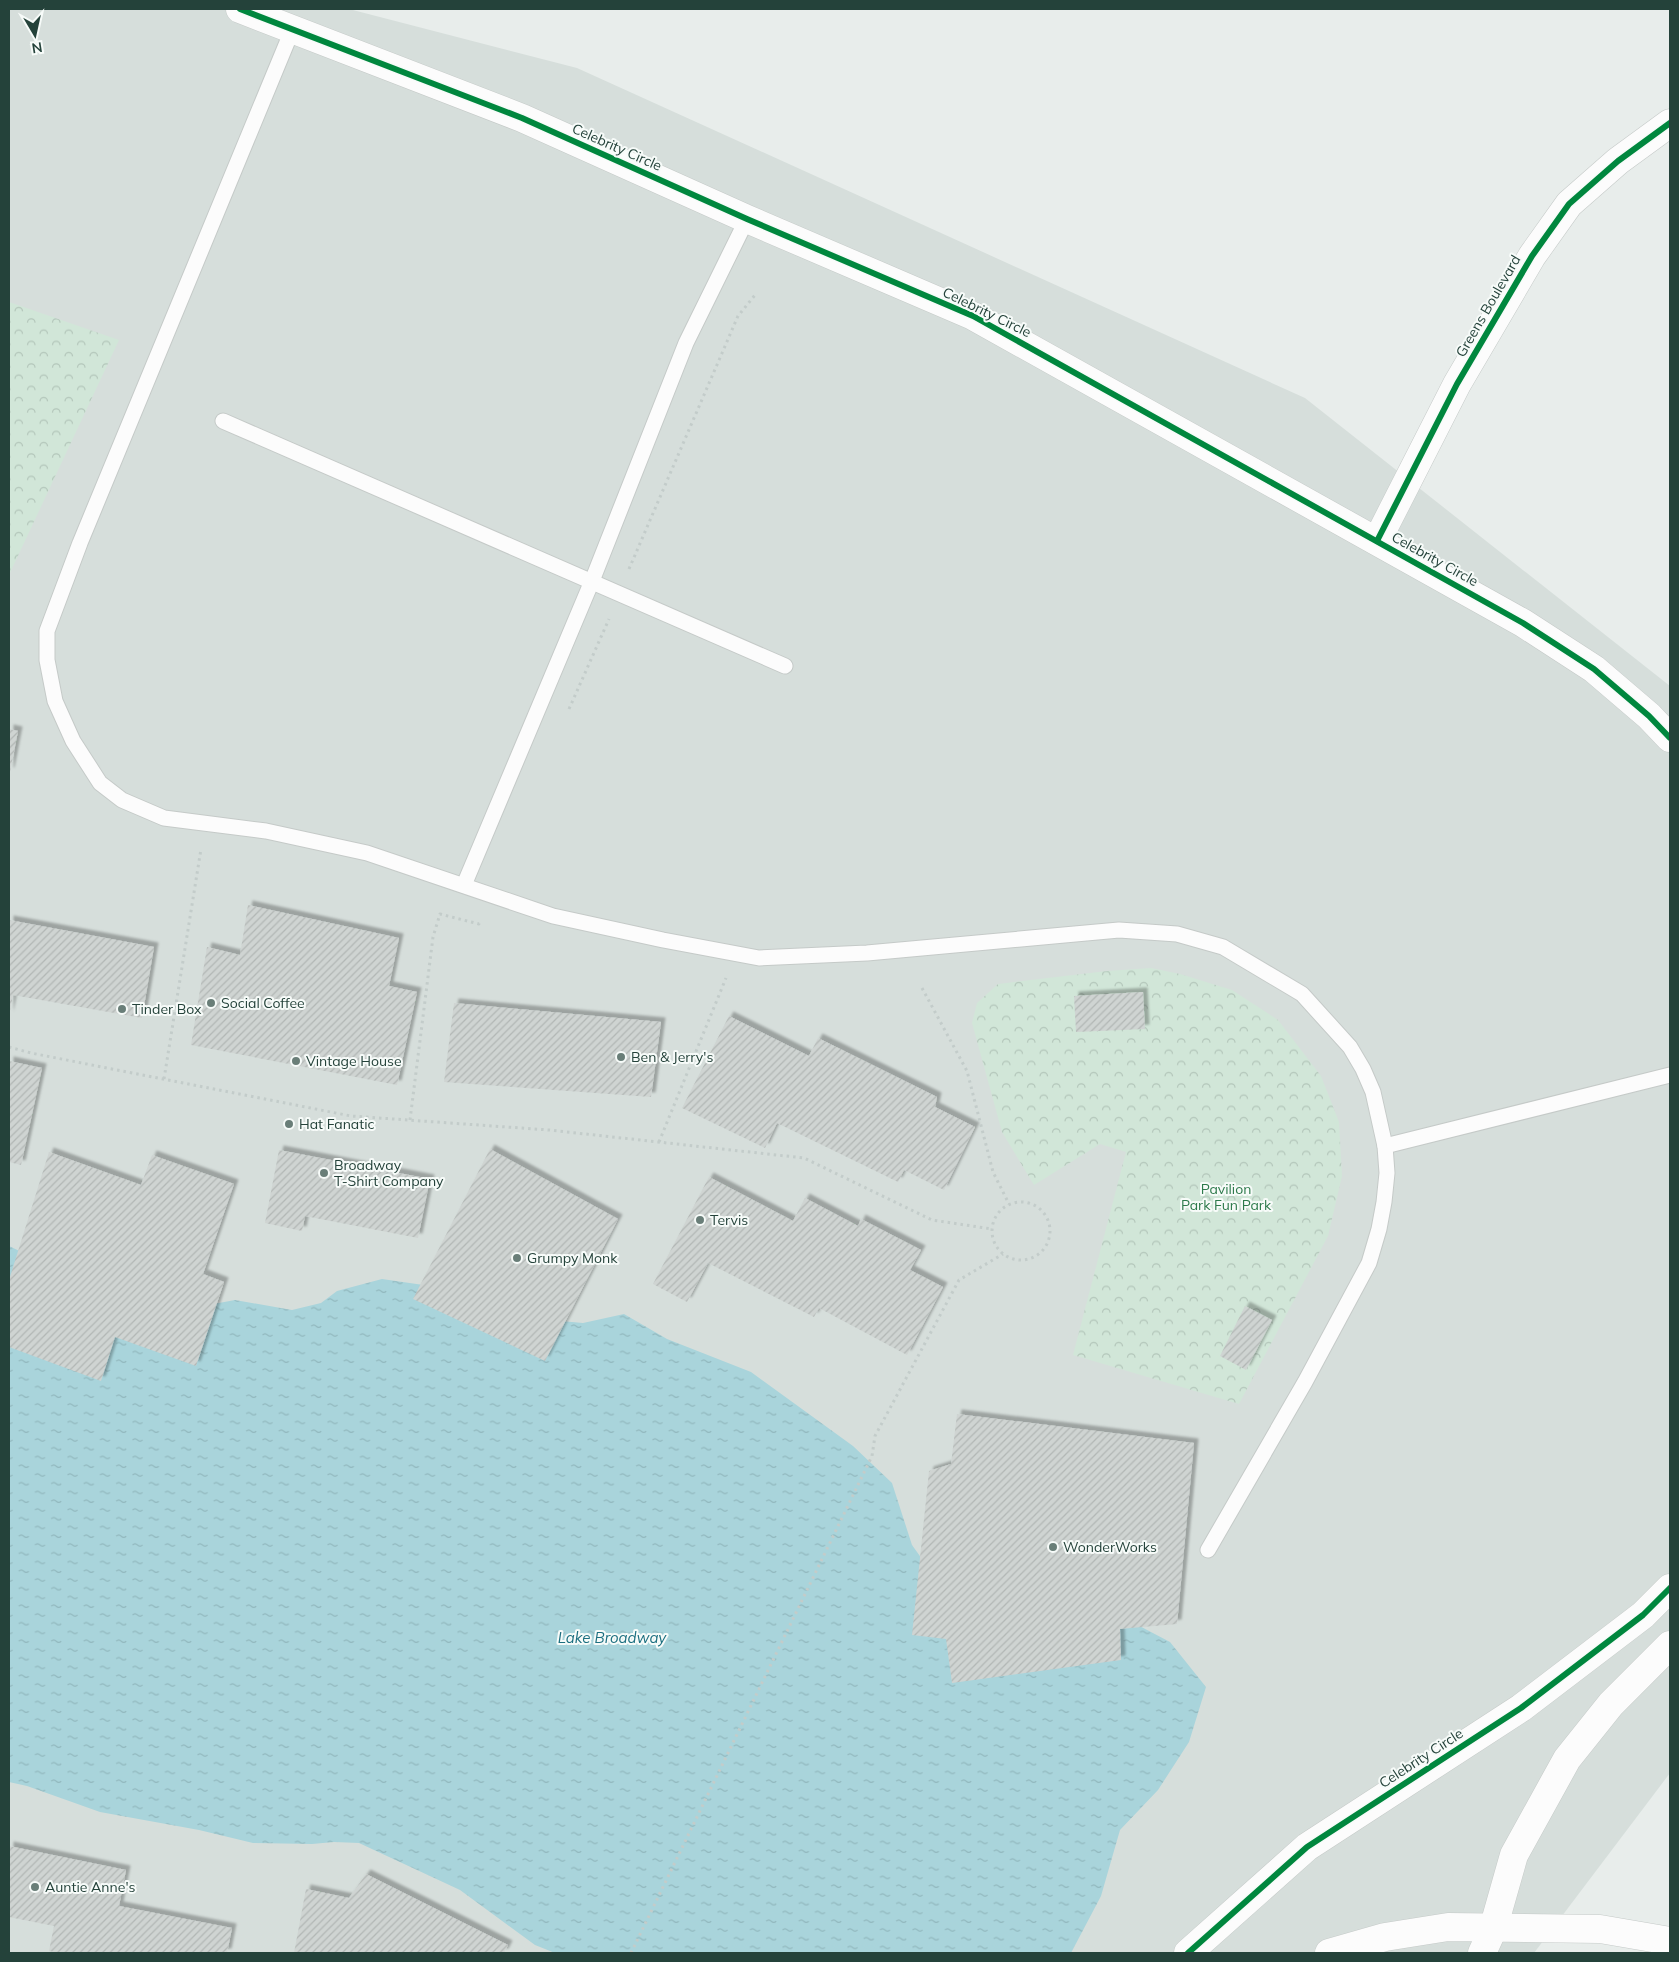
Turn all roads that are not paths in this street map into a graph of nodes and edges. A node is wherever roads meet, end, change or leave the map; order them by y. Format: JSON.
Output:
{"nodes":[{"id":1,"x":240,"y":9,"type":"edge"},
{"id":2,"x":293,"y":28,"type":"junction"},
{"id":3,"x":1670,"y":123,"type":"edge"},
{"id":4,"x":747,"y":219,"type":"junction"},
{"id":5,"x":223,"y":421,"type":"dead end"},
{"id":6,"x":1377,"y":540,"type":"junction"},
{"id":7,"x":592,"y":581,"type":"junction"},
{"id":8,"x":785,"y":666,"type":"dead end"},
{"id":9,"x":1670,"y":738,"type":"edge"},
{"id":10,"x":464,"y":885,"type":"junction"},
{"id":11,"x":1670,"y":1075,"type":"edge"},
{"id":12,"x":1385,"y":1146,"type":"junction"},
{"id":13,"x":1208,"y":1550,"type":"dead end"},
{"id":14,"x":1670,"y":1588,"type":"edge"},
{"id":15,"x":1670,"y":1645,"type":"edge"},
{"id":16,"x":1488,"y":1941,"type":"edge"},
{"id":17,"x":1670,"y":1941,"type":"edge"},
{"id":18,"x":1188,"y":1953,"type":"edge"},
{"id":19,"x":1329,"y":1953,"type":"edge"}],
"edges":[{"from":1,"to":2,"type":"street","name":"Celebrity Circle"},
{"from":2,"to":4,"type":"street","name":"Celebrity Circle"},
{"from":2,"to":10,"type":"lane"},
{"from":3,"to":6,"type":"street","name":"Greens Boulevard"},
{"from":4,"to":6,"type":"street","name":"Celebrity Circle"},
{"from":4,"to":7,"type":"lane"},
{"from":5,"to":7,"type":"lane"},
{"from":6,"to":9,"type":"street","name":"Celebrity Circle"},
{"from":7,"to":8,"type":"lane"},
{"from":7,"to":10,"type":"lane"},
{"from":10,"to":12,"type":"lane"},
{"from":11,"to":12,"type":"lane"},
{"from":12,"to":13,"type":"lane"},
{"from":14,"to":18,"type":"street","name":"Celebrity Circle"},
{"from":15,"to":16,"type":"street"},
{"from":16,"to":17,"type":"street"},
{"from":16,"to":19,"type":"street"}]}
